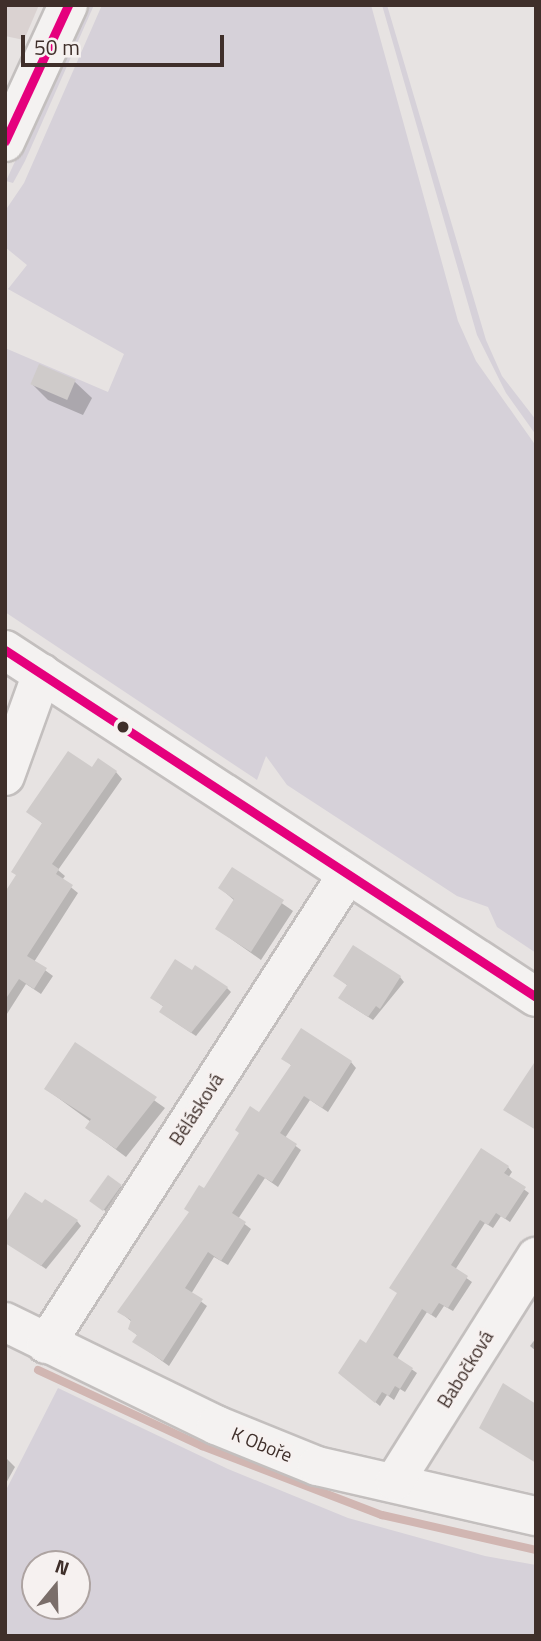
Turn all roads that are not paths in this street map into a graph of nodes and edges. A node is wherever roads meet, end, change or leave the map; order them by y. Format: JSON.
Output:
{"nodes":[{"id":1,"x":68,"y":5,"type":"edge"},
{"id":2,"x":5,"y":142,"type":"edge"},
{"id":3,"x":5,"y":650,"type":"edge"},
{"id":4,"x":42,"y":673,"type":"junction"},
{"id":5,"x":5,"y":776,"type":"edge"},
{"id":6,"x":347,"y":875,"type":"junction"},
{"id":7,"x":536,"y":997,"type":"edge"},
{"id":8,"x":536,"y":1256,"type":"edge"},
{"id":9,"x":5,"y":1322,"type":"edge"},
{"id":10,"x":46,"y":1344,"type":"junction"},
{"id":11,"x":395,"y":1481,"type":"junction"},
{"id":12,"x":536,"y":1516,"type":"edge"}],
"edges":[{"from":1,"to":2,"type":"street"},
{"from":3,"to":4,"type":"street"},
{"from":4,"to":5,"type":"street"},
{"from":4,"to":6,"type":"street"},
{"from":6,"to":7,"type":"street"},
{"from":6,"to":10,"type":"street","name":"Bělásková"},
{"from":8,"to":11,"type":"street","name":"Babočková"},
{"from":9,"to":10,"type":"street","name":"K Oboře"},
{"from":10,"to":11,"type":"street","name":"K Oboře"},
{"from":11,"to":12,"type":"street","name":"K Oboře"}]}
